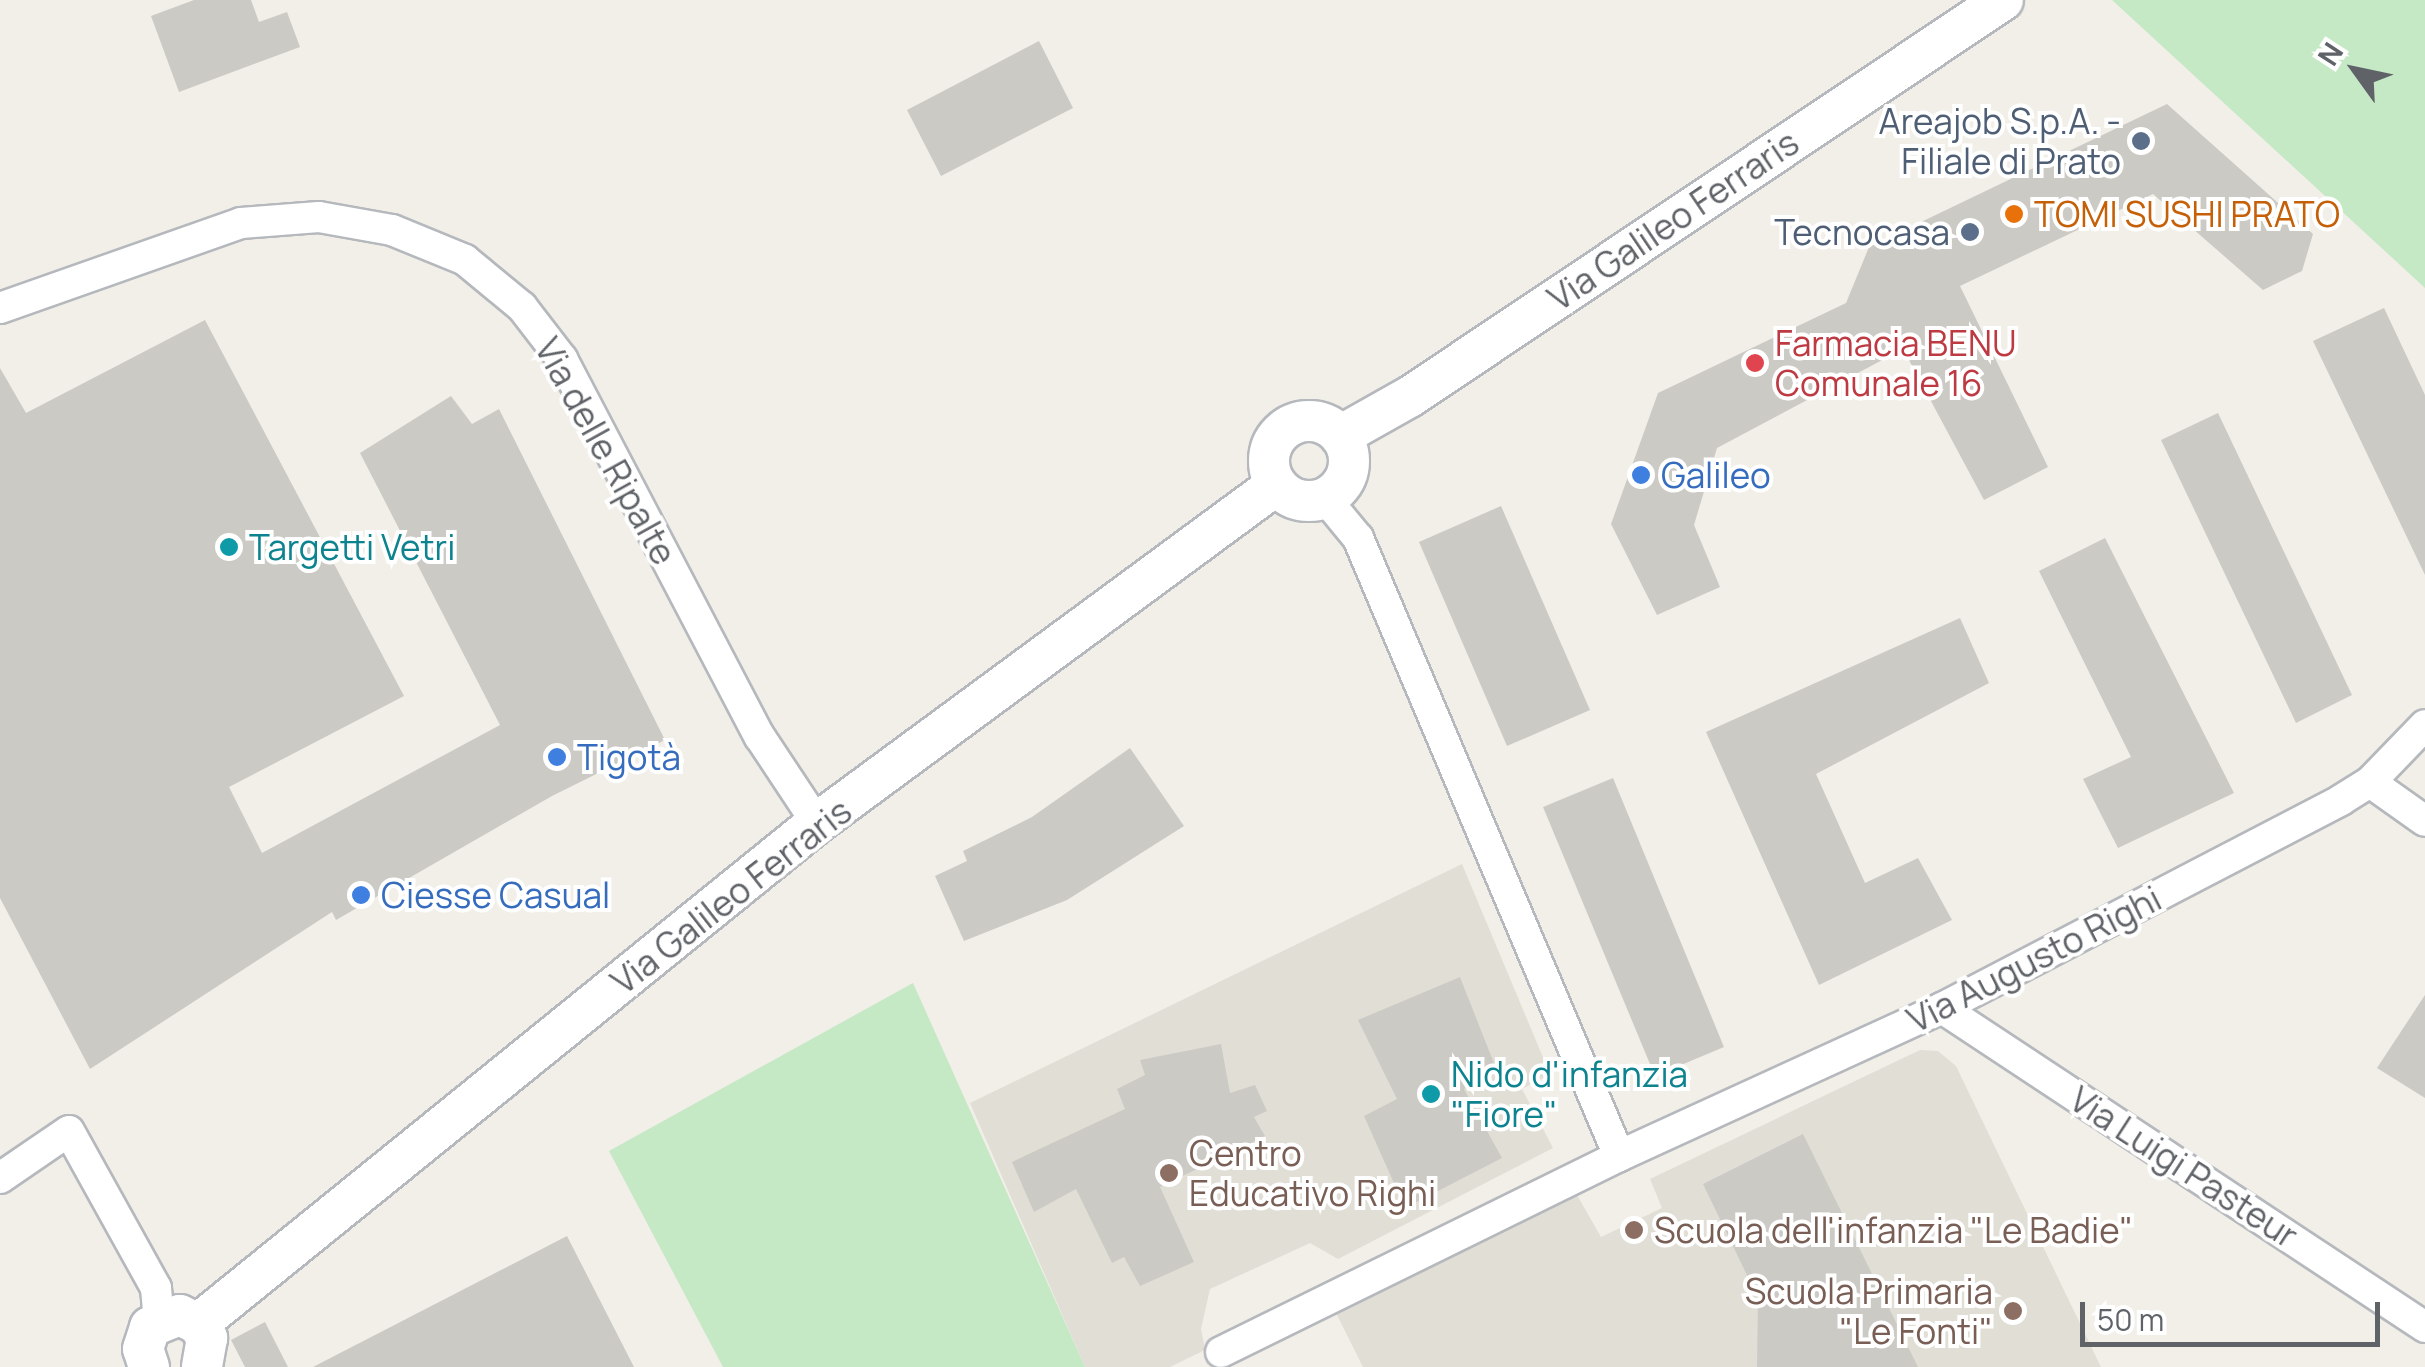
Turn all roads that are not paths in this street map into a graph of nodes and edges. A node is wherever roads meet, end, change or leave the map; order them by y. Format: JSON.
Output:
{"nodes":[{"id":1,"x":2003,"y":0,"type":"edge"},
{"id":2,"x":0,"y":308,"type":"edge"},
{"id":3,"x":1340,"y":436,"type":"junction"},
{"id":4,"x":1276,"y":485,"type":"junction"},
{"id":5,"x":1325,"y":498,"type":"junction"},
{"id":6,"x":2425,"y":725,"type":"edge"},
{"id":7,"x":2370,"y":782,"type":"junction"},
{"id":8,"x":2425,"y":821,"type":"edge"},
{"id":9,"x":817,"y":823,"type":"junction"},
{"id":10,"x":1942,"y":1008,"type":"junction"},
{"id":11,"x":1619,"y":1156,"type":"junction"},
{"id":12,"x":0,"y":1178,"type":"edge"},
{"id":13,"x":179,"y":1322,"type":"junction"},
{"id":14,"x":2425,"y":1326,"type":"edge"},
{"id":15,"x":1221,"y":1352,"type":"dead end"},
{"id":16,"x":149,"y":1367,"type":"edge"},
{"id":17,"x":202,"y":1367,"type":"edge"}],
"edges":[{"from":1,"to":3,"type":"street","name":"Via Galileo Ferraris"},
{"from":2,"to":9,"type":"street","name":"Via delle Ripalte"},
{"from":3,"to":4,"type":"street"},
{"from":3,"to":5,"type":"street"},
{"from":4,"to":5,"type":"street"},
{"from":4,"to":9,"type":"street","name":"Via Galileo Ferraris"},
{"from":5,"to":11,"type":"street"},
{"from":6,"to":7,"type":"street","name":"Via Augusto Righi"},
{"from":7,"to":8,"type":"street"},
{"from":7,"to":10,"type":"street","name":"Via Augusto Righi"},
{"from":9,"to":13,"type":"street","name":"Via Galileo Ferraris"},
{"from":10,"to":11,"type":"street","name":"Via Augusto Righi"},
{"from":10,"to":14,"type":"street","name":"Via Luigi Pasteur"},
{"from":11,"to":15,"type":"street","name":"Via Augusto Righi"},
{"from":12,"to":13,"type":"street"},
{"from":13,"to":16,"type":"street"},
{"from":13,"to":17,"type":"street"}]}
